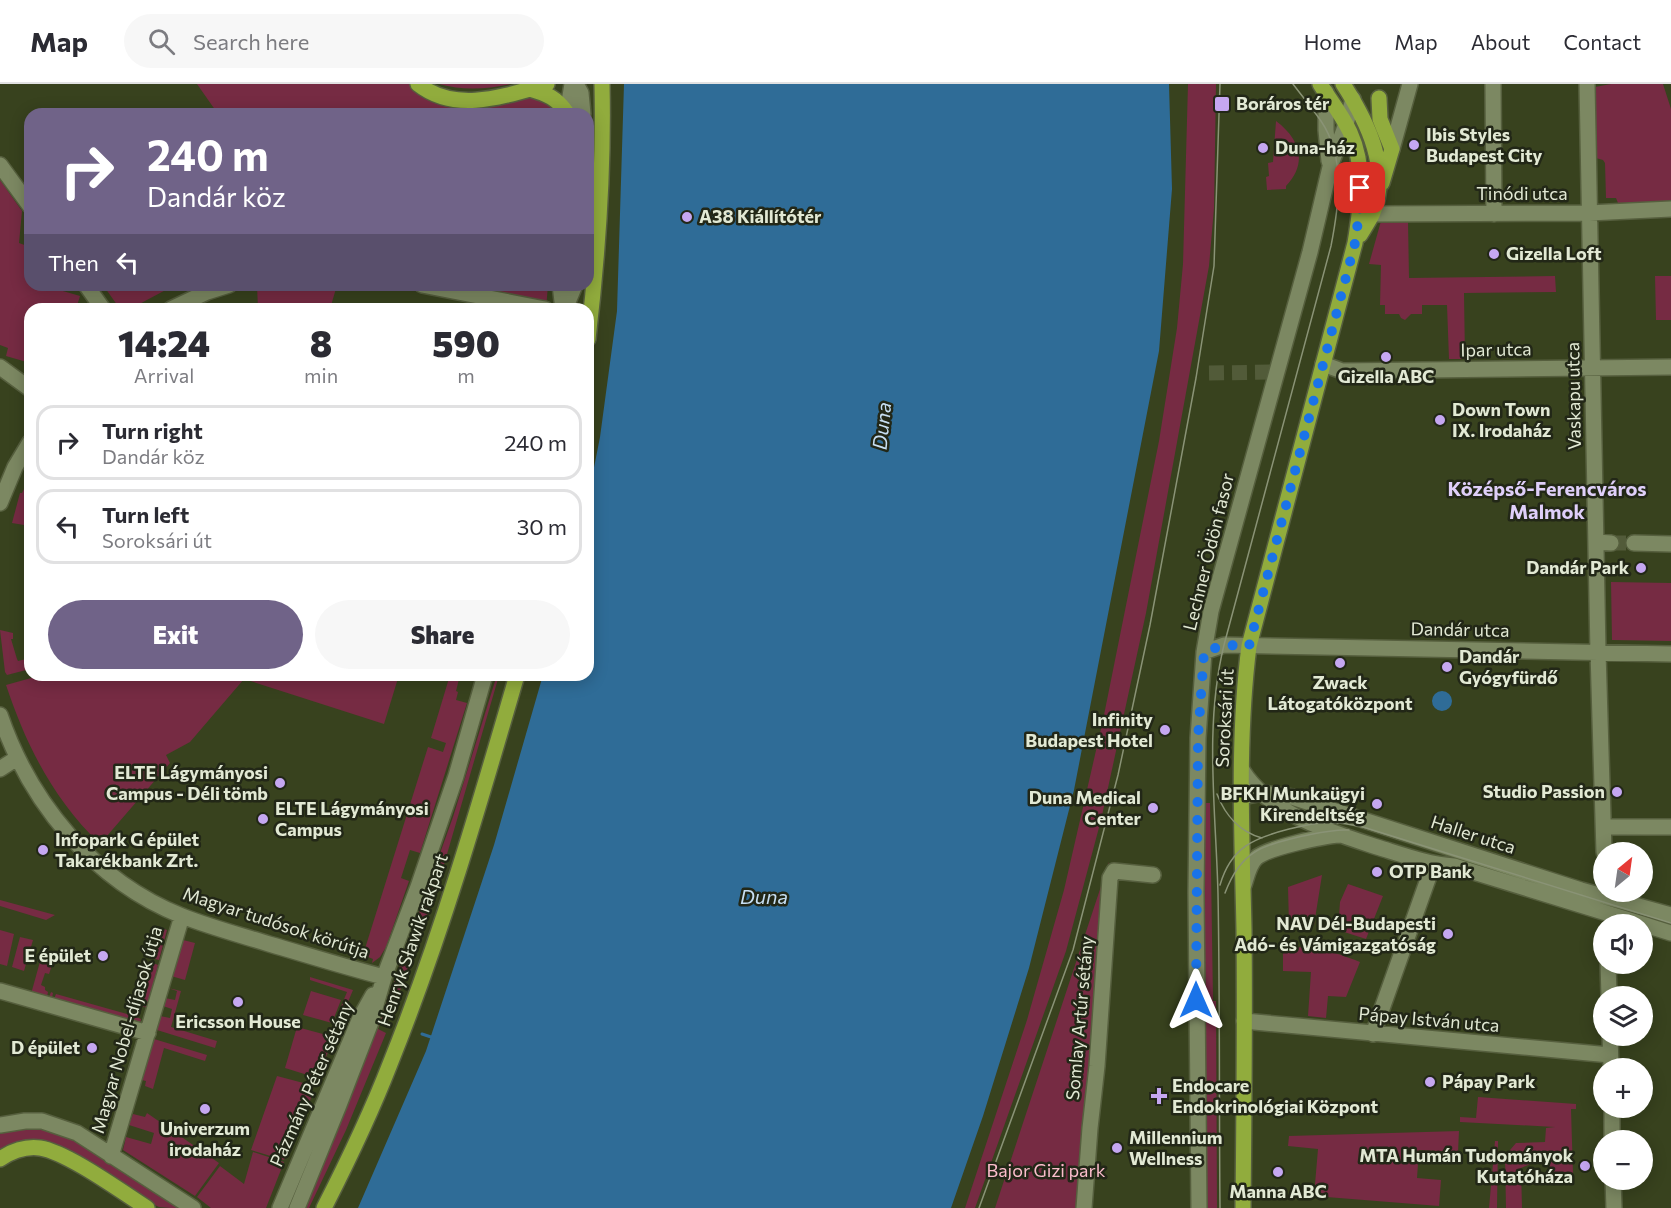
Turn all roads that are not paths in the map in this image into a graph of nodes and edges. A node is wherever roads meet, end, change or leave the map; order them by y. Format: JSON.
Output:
{"nodes":[{"id":1,"x":418,"y":84,"type":"edge"},
{"id":2,"x":547,"y":84,"type":"edge"},
{"id":3,"x":574,"y":84,"type":"edge"},
{"id":4,"x":602,"y":84,"type":"edge"},
{"id":5,"x":1343,"y":84,"type":"edge"},
{"id":6,"x":1410,"y":84,"type":"edge"},
{"id":7,"x":1494,"y":84,"type":"edge"},
{"id":8,"x":1587,"y":84,"type":"edge"},
{"id":9,"x":1323,"y":88,"type":"edge"},
{"id":10,"x":530,"y":89,"type":"junction"},
{"id":11,"x":1381,"y":91,"type":"edge"},
{"id":12,"x":1353,"y":99,"type":"junction"},
{"id":13,"x":563,"y":108,"type":"edge"},
{"id":14,"x":568,"y":108,"type":"edge"},
{"id":15,"x":583,"y":108,"type":"edge"},
{"id":16,"x":1346,"y":124,"type":"junction"},
{"id":17,"x":1368,"y":130,"type":"junction"},
{"id":18,"x":1392,"y":149,"type":"junction"},
{"id":19,"x":0,"y":165,"type":"edge"},
{"id":20,"x":1330,"y":167,"type":"junction"},
{"id":21,"x":1360,"y":170,"type":"junction"},
{"id":22,"x":1377,"y":193,"type":"junction"},
{"id":23,"x":24,"y":198,"type":"edge"},
{"id":24,"x":1671,"y":209,"type":"edge"},
{"id":25,"x":1589,"y":213,"type":"junction"},
{"id":26,"x":1372,"y":214,"type":"junction"},
{"id":27,"x":1494,"y":214,"type":"junction"},
{"id":28,"x":1355,"y":243,"type":"junction"},
{"id":29,"x":594,"y":290,"type":"edge"},
{"id":30,"x":210,"y":291,"type":"edge"},
{"id":31,"x":453,"y":291,"type":"edge"},
{"id":32,"x":184,"y":303,"type":"edge"},
{"id":33,"x":514,"y":303,"type":"edge"},
{"id":34,"x":1323,"y":364,"type":"junction"},
{"id":35,"x":0,"y":367,"type":"edge"},
{"id":36,"x":1671,"y":368,"type":"edge"},
{"id":37,"x":1593,"y":369,"type":"junction"},
{"id":38,"x":24,"y":385,"type":"edge"},
{"id":39,"x":24,"y":452,"type":"edge"},
{"id":40,"x":0,"y":503,"type":"edge"},
{"id":41,"x":1634,"y":543,"type":"tunnel mouth"},
{"id":42,"x":1671,"y":544,"type":"edge"},
{"id":43,"x":1249,"y":646,"type":"junction"},
{"id":44,"x":1204,"y":652,"type":"junction"},
{"id":45,"x":1598,"y":652,"type":"junction"},
{"id":46,"x":1671,"y":654,"type":"edge"},
{"id":47,"x":483,"y":681,"type":"edge"},
{"id":48,"x":515,"y":681,"type":"edge"},
{"id":49,"x":0,"y":715,"type":"edge"},
{"id":50,"x":17,"y":758,"type":"junction"},
{"id":51,"x":0,"y":769,"type":"edge"},
{"id":52,"x":1242,"y":770,"type":"junction"},
{"id":53,"x":1263,"y":793,"type":"junction"},
{"id":54,"x":1242,"y":797,"type":"junction"},
{"id":55,"x":1604,"y":827,"type":"junction"},
{"id":56,"x":1671,"y":827,"type":"edge"},
{"id":57,"x":1343,"y":836,"type":"junction"},
{"id":58,"x":1604,"y":842,"type":"edge"},
{"id":59,"x":1433,"y":865,"type":"junction"},
{"id":60,"x":1153,"y":875,"type":"dead end"},
{"id":61,"x":1593,"y":892,"type":"edge"},
{"id":62,"x":1242,"y":894,"type":"junction"},
{"id":63,"x":1632,"y":902,"type":"edge"},
{"id":64,"x":1593,"y":914,"type":"edge"},
{"id":65,"x":1671,"y":915,"type":"edge"},
{"id":66,"x":182,"y":916,"type":"junction"},
{"id":67,"x":1653,"y":927,"type":"edge"},
{"id":68,"x":1671,"y":933,"type":"edge"},
{"id":69,"x":384,"y":977,"type":"junction"},
{"id":70,"x":0,"y":991,"type":"edge"},
{"id":71,"x":1244,"y":1021,"type":"junction"},
{"id":72,"x":148,"y":1033,"type":"junction"},
{"id":73,"x":1373,"y":1034,"type":"junction"},
{"id":74,"x":1593,"y":1060,"type":"edge"},
{"id":75,"x":0,"y":1125,"type":"edge"},
{"id":76,"x":111,"y":1156,"type":"junction"},
{"id":77,"x":0,"y":1159,"type":"edge"},
{"id":78,"x":1613,"y":1190,"type":"edge"},
{"id":79,"x":147,"y":1208,"type":"edge"},
{"id":80,"x":193,"y":1208,"type":"edge"},
{"id":81,"x":280,"y":1208,"type":"edge"},
{"id":82,"x":297,"y":1208,"type":"edge"},
{"id":83,"x":324,"y":1208,"type":"edge"},
{"id":84,"x":1084,"y":1208,"type":"edge"},
{"id":85,"x":1199,"y":1208,"type":"edge"},
{"id":86,"x":1243,"y":1208,"type":"edge"},
{"id":87,"x":1614,"y":1208,"type":"edge"}],
"edges":[{"from":1,"to":10,"type":"main road"},
{"from":2,"to":10,"type":"main road"},
{"from":3,"to":14,"type":"street"},
{"from":3,"to":15,"type":"street"},
{"from":4,"to":29,"type":"main road"},
{"from":5,"to":12,"type":"main road"},
{"from":6,"to":18,"type":"street"},
{"from":7,"to":27,"type":"street"},
{"from":8,"to":25,"type":"street","name":"Vaskapu utca"},
{"from":9,"to":16,"type":"main road"},
{"from":9,"to":20,"type":"street","name":"Lechner Ödön fasor"},
{"from":10,"to":13,"type":"main road"},
{"from":11,"to":17,"type":"main road"},
{"from":11,"to":18,"type":"main road"},
{"from":12,"to":16,"type":"street","name":"Lechner Ödön fasor"},
{"from":12,"to":17,"type":"main road"},
{"from":16,"to":20,"type":"street","name":"Lechner Ödön fasor"},
{"from":16,"to":21,"type":"main road"},
{"from":17,"to":21,"type":"main road"},
{"from":17,"to":22,"type":"main road"},
{"from":18,"to":22,"type":"main road"},
{"from":19,"to":23,"type":"street"},
{"from":20,"to":44,"type":"street","name":"Lechner Ödön fasor"},
{"from":21,"to":28,"type":"main road","name":"Soroksári út"},
{"from":22,"to":26,"type":"main road","name":"Soroksári út"},
{"from":24,"to":25,"type":"street","name":"Tinódi utca"},
{"from":25,"to":27,"type":"street","name":"Tinódi utca"},
{"from":25,"to":37,"type":"street","name":"Vaskapu utca"},
{"from":26,"to":27,"type":"street","name":"Tinódi utca"},
{"from":26,"to":28,"type":"main road","name":"Soroksári út"},
{"from":28,"to":34,"type":"main road","name":"Soroksári út"},
{"from":30,"to":32,"type":"street"},
{"from":31,"to":33,"type":"street"},
{"from":34,"to":37,"type":"street","name":"Ipar utca"},
{"from":34,"to":43,"type":"main road","name":"Soroksári út"},
{"from":35,"to":38,"type":"street"},
{"from":36,"to":37,"type":"street","name":"Ipar utca"},
{"from":37,"to":45,"type":"street","name":"Vaskapu utca"},
{"from":39,"to":40,"type":"street"},
{"from":41,"to":42,"type":"street"},
{"from":43,"to":44,"type":"street","name":"Dandár utca"},
{"from":43,"to":45,"type":"street","name":"Dandár utca"},
{"from":43,"to":52,"type":"main road","name":"Soroksári út"},
{"from":44,"to":85,"type":"street","name":"Lechner Ödön fasor"},
{"from":45,"to":46,"type":"street","name":"Dandár utca"},
{"from":45,"to":55,"type":"street","name":"Vaskapu utca"},
{"from":47,"to":69,"type":"street","name":"Pázmány Péter sétány"},
{"from":48,"to":83,"type":"main road","name":"Henryk Sławik rakpart"},
{"from":49,"to":50,"type":"street","name":"Magyar tudósok körútja"},
{"from":50,"to":51,"type":"street"},
{"from":50,"to":66,"type":"street","name":"Magyar tudósok körútja"},
{"from":52,"to":53,"type":"street","name":"Haller utca"},
{"from":52,"to":54,"type":"main road","name":"Soroksári út"},
{"from":53,"to":54,"type":"street","name":"Haller utca"},
{"from":53,"to":57,"type":"street","name":"Haller utca"},
{"from":53,"to":61,"type":"street","name":"Haller utca"},
{"from":54,"to":62,"type":"main road","name":"Soroksári út"},
{"from":55,"to":56,"type":"street"},
{"from":55,"to":58,"type":"street","name":"Vaskapu utca"},
{"from":57,"to":59,"type":"street","name":"Haller utca"},
{"from":57,"to":62,"type":"street","name":"Haller utca"},
{"from":59,"to":64,"type":"street","name":"Haller utca"},
{"from":59,"to":73,"type":"street"},
{"from":60,"to":84,"type":"street","name":"Somlay Artúr sétány"},
{"from":62,"to":71,"type":"main road","name":"Soroksári út"},
{"from":63,"to":65,"type":"street","name":"Haller utca"},
{"from":66,"to":69,"type":"street","name":"Magyar tudósok körútja"},
{"from":66,"to":72,"type":"street","name":"Magyar Nobel-díjasok útja"},
{"from":67,"to":68,"type":"street","name":"Haller utca"},
{"from":69,"to":81,"type":"street","name":"Pázmány Péter sétány"},
{"from":69,"to":82,"type":"street","name":"Pázmány Péter sétány"},
{"from":70,"to":72,"type":"street"},
{"from":71,"to":73,"type":"street","name":"Pápay István utca"},
{"from":71,"to":86,"type":"main road","name":"Soroksári út"},
{"from":72,"to":76,"type":"street","name":"Magyar Nobel-díjasok útja"},
{"from":73,"to":74,"type":"street","name":"Pápay István utca"},
{"from":75,"to":76,"type":"street"},
{"from":76,"to":80,"type":"street"},
{"from":77,"to":79,"type":"main road"},
{"from":78,"to":87,"type":"street"}]}
